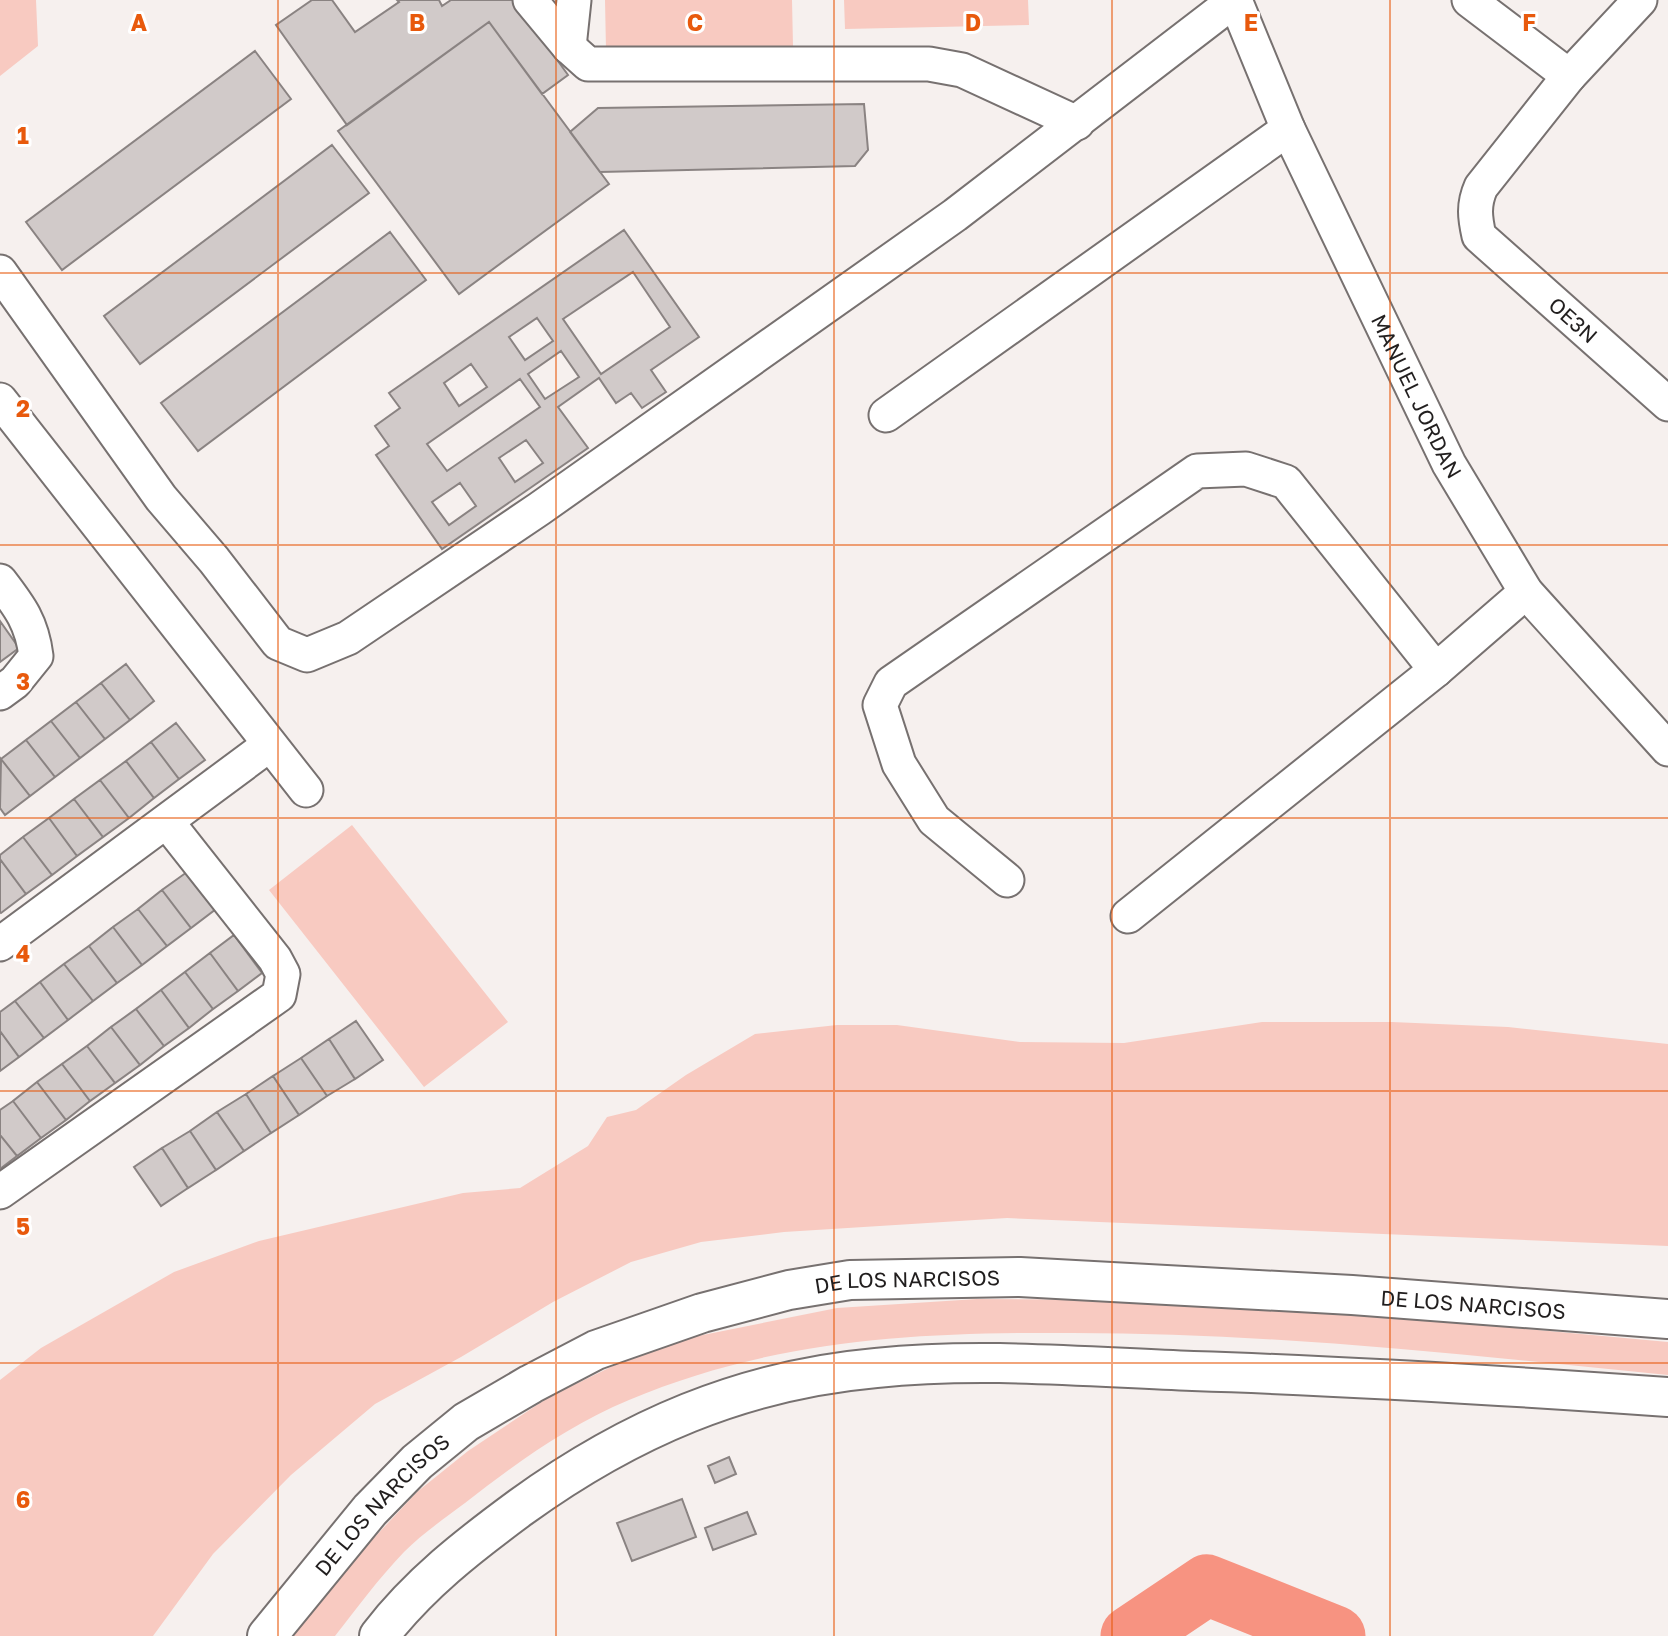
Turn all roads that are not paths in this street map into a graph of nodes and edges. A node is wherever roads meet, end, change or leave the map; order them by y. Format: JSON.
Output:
{"nodes":[{"id":1,"x":530,"y":0,"type":"edge"},
{"id":2,"x":574,"y":0,"type":"edge"},
{"id":3,"x":1235,"y":0,"type":"edge"},
{"id":4,"x":1469,"y":0,"type":"edge"},
{"id":5,"x":1640,"y":0,"type":"edge"},
{"id":6,"x":569,"y":47,"type":"junction"},
{"id":7,"x":1569,"y":76,"type":"junction"},
{"id":8,"x":1077,"y":123,"type":"junction"},
{"id":9,"x":1288,"y":129,"type":"junction"},
{"id":10,"x":0,"y":272,"type":"edge"},
{"id":11,"x":1668,"y":404,"type":"edge"},
{"id":12,"x":886,"y":415,"type":"dead end"},
{"id":13,"x":5,"y":419,"type":"edge"},
{"id":14,"x":0,"y":581,"type":"edge"},
{"id":15,"x":1526,"y":592,"type":"junction"},
{"id":16,"x":1436,"y":670,"type":"junction"},
{"id":17,"x":0,"y":694,"type":"edge"},
{"id":18,"x":269,"y":745,"type":"junction"},
{"id":19,"x":1668,"y":749,"type":"edge"},
{"id":20,"x":306,"y":790,"type":"dead end"},
{"id":21,"x":167,"y":822,"type":"junction"},
{"id":22,"x":1007,"y":880,"type":"dead end"},
{"id":23,"x":1128,"y":916,"type":"dead end"},
{"id":24,"x":0,"y":944,"type":"edge"},
{"id":25,"x":0,"y":1192,"type":"edge"},
{"id":26,"x":1668,"y":1319,"type":"edge"},
{"id":27,"x":1668,"y":1397,"type":"edge"},
{"id":28,"x":267,"y":1636,"type":"edge"},
{"id":29,"x":379,"y":1636,"type":"edge"}],
"edges":[{"from":1,"to":6,"type":"street"},
{"from":2,"to":6,"type":"street"},
{"from":3,"to":8,"type":"street"},
{"from":3,"to":9,"type":"street","name":"MANUEL JORDAN"},
{"from":4,"to":7,"type":"street"},
{"from":5,"to":7,"type":"street"},
{"from":6,"to":8,"type":"street"},
{"from":7,"to":11,"type":"street","name":"OE3N"},
{"from":8,"to":10,"type":"street"},
{"from":9,"to":12,"type":"street"},
{"from":9,"to":15,"type":"street","name":"MANUEL JORDAN"},
{"from":13,"to":18,"type":"street"},
{"from":14,"to":17,"type":"street"},
{"from":15,"to":16,"type":"street"},
{"from":15,"to":19,"type":"street","name":"MANUEL JORDAN"},
{"from":16,"to":22,"type":"street"},
{"from":16,"to":23,"type":"street"},
{"from":18,"to":20,"type":"street"},
{"from":18,"to":21,"type":"street"},
{"from":21,"to":24,"type":"street"},
{"from":21,"to":25,"type":"street"},
{"from":26,"to":28,"type":"main road","name":"DE LOS NARCISOS"},
{"from":27,"to":29,"type":"main road"}]}
